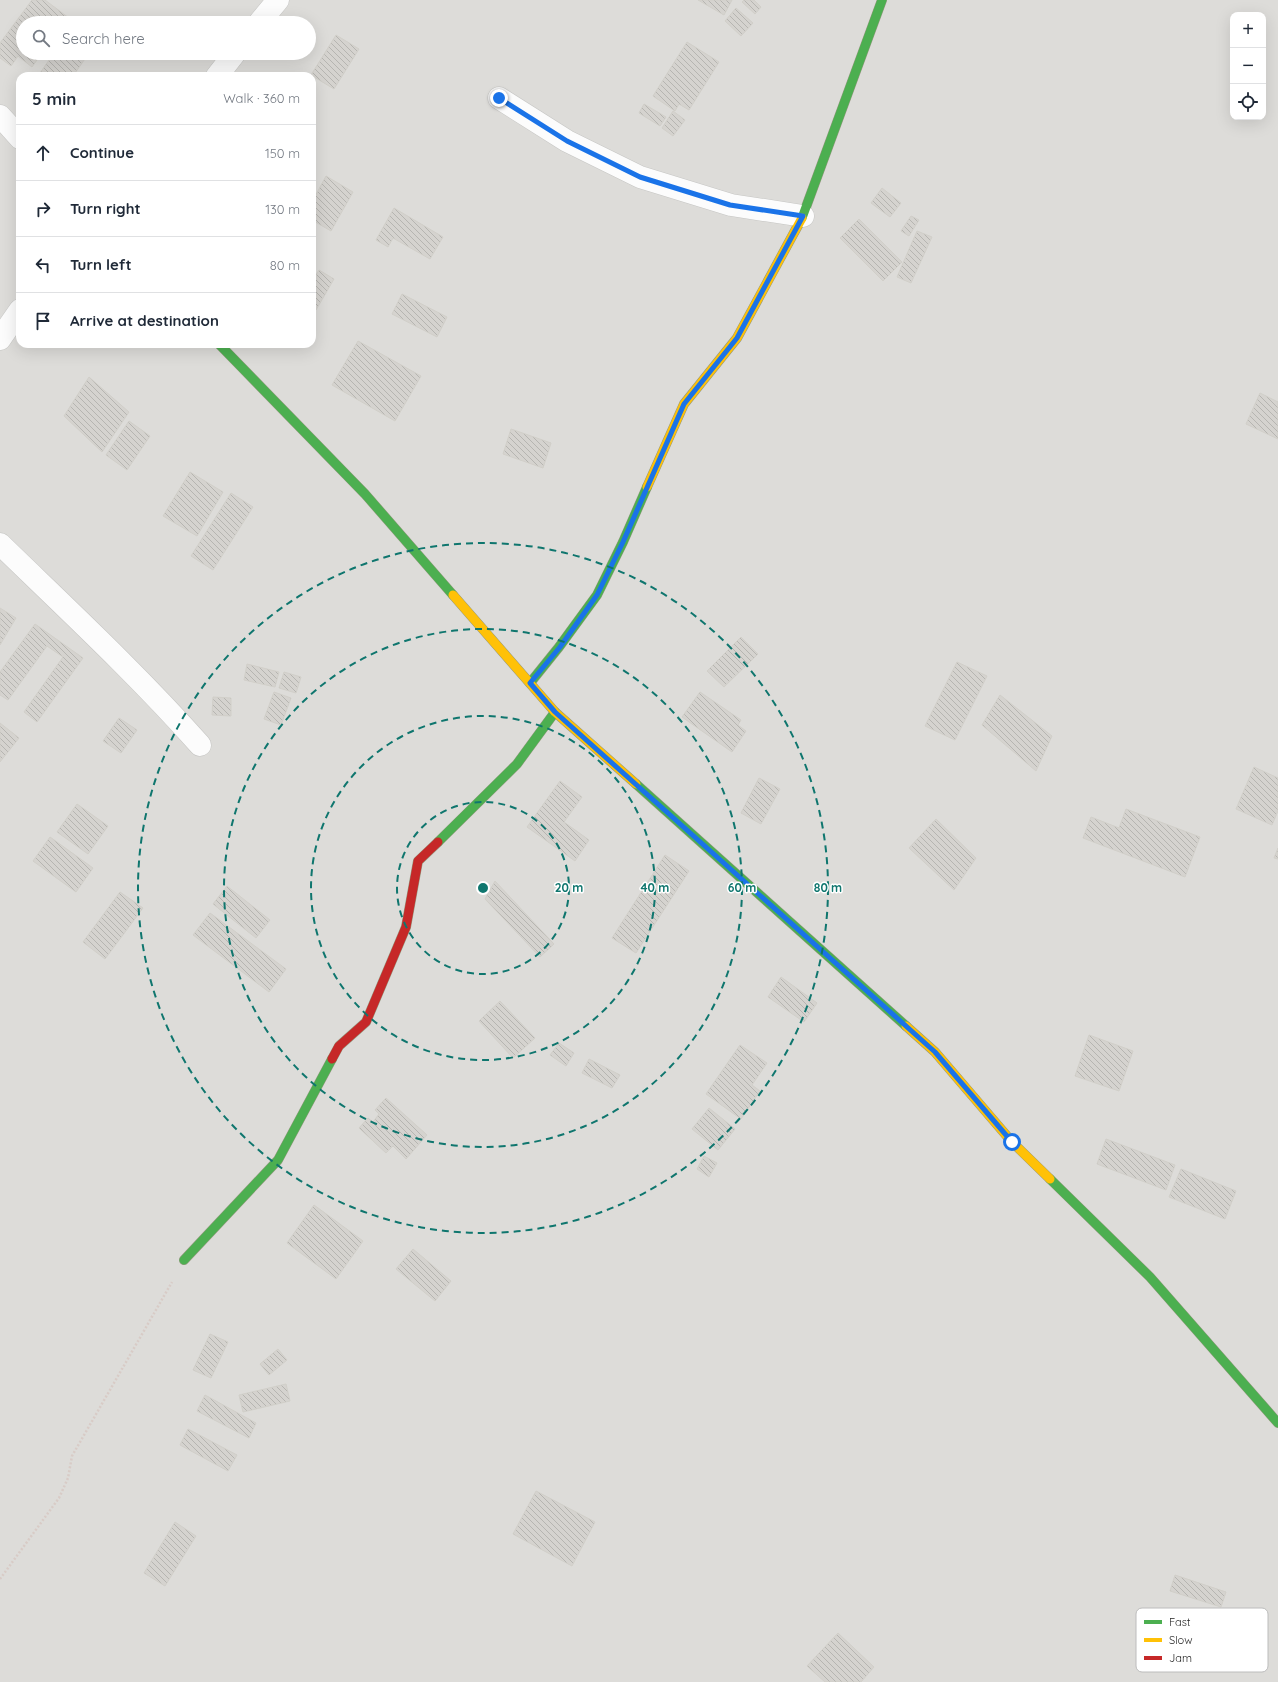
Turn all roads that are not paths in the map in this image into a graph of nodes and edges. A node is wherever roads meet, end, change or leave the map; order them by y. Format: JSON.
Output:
{"nodes":[{"id":1,"x":278,"y":0,"type":"edge"},
{"id":2,"x":882,"y":0,"type":"edge"},
{"id":3,"x":265,"y":16,"type":"edge"},
{"id":4,"x":230,"y":60,"type":"edge"},
{"id":5,"x":220,"y":72,"type":"edge"},
{"id":6,"x":499,"y":98,"type":"dead end"},
{"id":7,"x":0,"y":116,"type":"edge"},
{"id":8,"x":16,"y":134,"type":"edge"},
{"id":9,"x":803,"y":216,"type":"junction"},
{"id":10,"x":16,"y":316,"type":"edge"},
{"id":11,"x":0,"y":339,"type":"edge"},
{"id":12,"x":223,"y":348,"type":"edge"},
{"id":13,"x":0,"y":544,"type":"edge"},
{"id":14,"x":530,"y":683,"type":"junction"},
{"id":15,"x":555,"y":712,"type":"junction"},
{"id":16,"x":200,"y":745,"type":"dead end"},
{"id":17,"x":184,"y":1260,"type":"road end"},
{"id":18,"x":1278,"y":1422,"type":"edge"}],
"edges":[{"from":1,"to":3,"type":"street"},
{"from":2,"to":9,"type":"street"},
{"from":4,"to":5,"type":"street"},
{"from":6,"to":9,"type":"street"},
{"from":7,"to":8,"type":"street"},
{"from":9,"to":14,"type":"street"},
{"from":10,"to":11,"type":"street"},
{"from":12,"to":14,"type":"street"},
{"from":13,"to":16,"type":"street"},
{"from":14,"to":15,"type":"street"},
{"from":15,"to":17,"type":"street"},
{"from":15,"to":18,"type":"street"}]}
